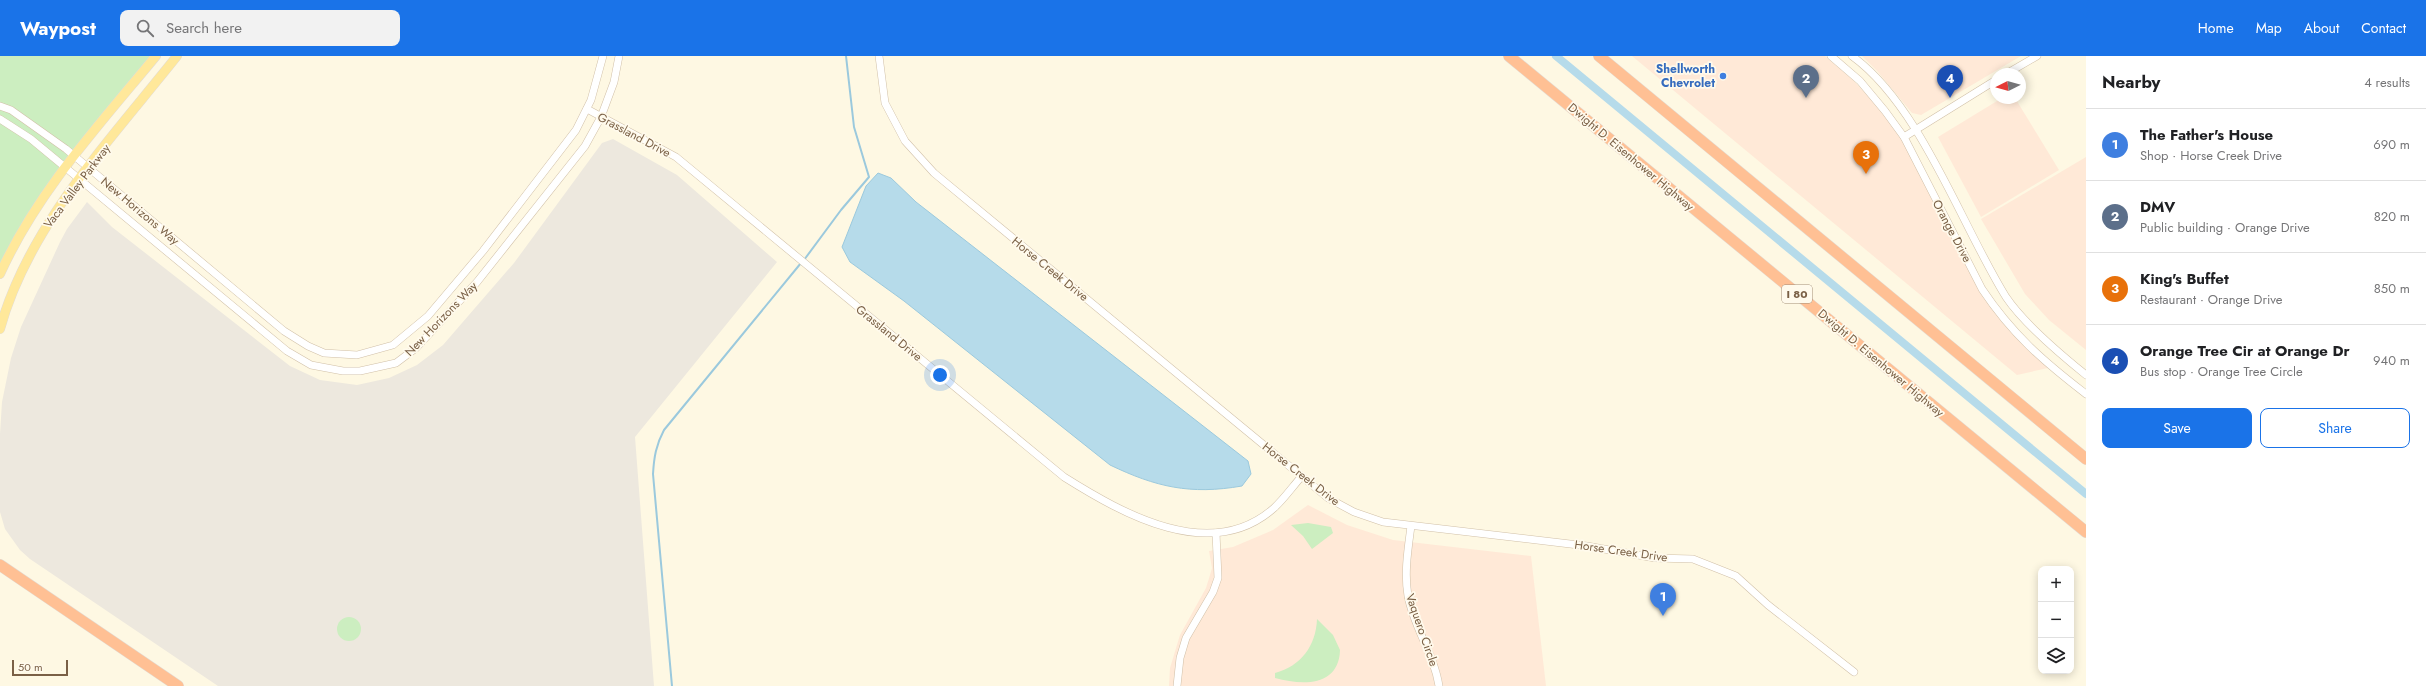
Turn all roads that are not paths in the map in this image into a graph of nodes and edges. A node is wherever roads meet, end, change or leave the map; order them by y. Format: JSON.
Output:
{"nodes":[{"id":1,"x":156,"y":56,"type":"edge"},
{"id":2,"x":178,"y":56,"type":"edge"},
{"id":3,"x":603,"y":56,"type":"edge"},
{"id":4,"x":619,"y":56,"type":"edge"},
{"id":5,"x":879,"y":56,"type":"edge"},
{"id":6,"x":1509,"y":56,"type":"edge"},
{"id":7,"x":1599,"y":56,"type":"edge"},
{"id":8,"x":1831,"y":56,"type":"edge"},
{"id":9,"x":1852,"y":56,"type":"edge"},
{"id":10,"x":2037,"y":56,"type":"edge"},
{"id":11,"x":2016,"y":68,"type":"edge"},
{"id":12,"x":1990,"y":84,"type":"edge"},
{"id":13,"x":0,"y":106,"type":"edge"},
{"id":14,"x":587,"y":109,"type":"junction"},
{"id":15,"x":601,"y":117,"type":"junction"},
{"id":16,"x":0,"y":119,"type":"edge"},
{"id":17,"x":1914,"y":130,"type":"junction"},
{"id":18,"x":1904,"y":137,"type":"junction"},
{"id":19,"x":74,"y":156,"type":"junction"},
{"id":20,"x":65,"y":168,"type":"junction"},
{"id":21,"x":89,"y":169,"type":"junction"},
{"id":22,"x":79,"y":180,"type":"junction"},
{"id":23,"x":0,"y":274,"type":"edge"},
{"id":24,"x":0,"y":329,"type":"edge"},
{"id":25,"x":2086,"y":375,"type":"edge"},
{"id":26,"x":2086,"y":394,"type":"edge"},
{"id":27,"x":2086,"y":459,"type":"edge"},
{"id":28,"x":1302,"y":476,"type":"junction"},
{"id":29,"x":1411,"y":526,"type":"junction"},
{"id":30,"x":2086,"y":532,"type":"edge"},
{"id":31,"x":1216,"y":533,"type":"junction"},
{"id":32,"x":0,"y":565,"type":"edge"},
{"id":33,"x":1854,"y":672,"type":"dead end"},
{"id":34,"x":178,"y":686,"type":"edge"},
{"id":35,"x":1177,"y":686,"type":"edge"},
{"id":36,"x":1439,"y":686,"type":"edge"}],
"edges":[{"from":1,"to":19,"type":"main road","name":"Vaca Valley Parkway"},
{"from":2,"to":21,"type":"main road","name":"Vaca Valley Parkway"},
{"from":3,"to":14,"type":"street","name":"New Horizons Way"},
{"from":4,"to":15,"type":"street","name":"New Horizons Way"},
{"from":5,"to":28,"type":"street","name":"Horse Creek Drive"},
{"from":6,"to":30,"type":"highway","name":"Dwight D. Eisenhower Highway","number":"I 80"},
{"from":7,"to":27,"type":"highway"},
{"from":8,"to":18,"type":"street","name":"Orange Drive"},
{"from":9,"to":17,"type":"street","name":"Orange Drive"},
{"from":10,"to":11,"type":"street"},
{"from":12,"to":17,"type":"street"},
{"from":13,"to":19,"type":"street","name":"New Horizons Way"},
{"from":14,"to":15,"type":"street","name":"Grassland Drive"},
{"from":14,"to":21,"type":"street","name":"New Horizons Way"},
{"from":15,"to":22,"type":"street","name":"New Horizons Way"},
{"from":15,"to":31,"type":"street","name":"Grassland Drive"},
{"from":16,"to":20,"type":"street","name":"New Horizons Way"},
{"from":17,"to":18,"type":"street"},
{"from":17,"to":25,"type":"street","name":"Orange Drive"},
{"from":18,"to":26,"type":"street","name":"Orange Drive"},
{"from":19,"to":20,"type":"main road","name":"Vaca Valley Parkway"},
{"from":19,"to":21,"type":"street","name":"New Horizons Way"},
{"from":20,"to":22,"type":"street","name":"New Horizons Way"},
{"from":20,"to":23,"type":"main road","name":"Vaca Valley Parkway"},
{"from":21,"to":22,"type":"main road","name":"Vaca Valley Parkway"},
{"from":22,"to":24,"type":"main road","name":"Vaca Valley Parkway"},
{"from":28,"to":29,"type":"street","name":"Horse Creek Drive"},
{"from":28,"to":31,"type":"street","name":"Grassland Drive"},
{"from":29,"to":33,"type":"street","name":"Horse Creek Drive"},
{"from":29,"to":36,"type":"street","name":"Vaquero Circle"},
{"from":31,"to":35,"type":"street"},
{"from":32,"to":34,"type":"highway"}]}
